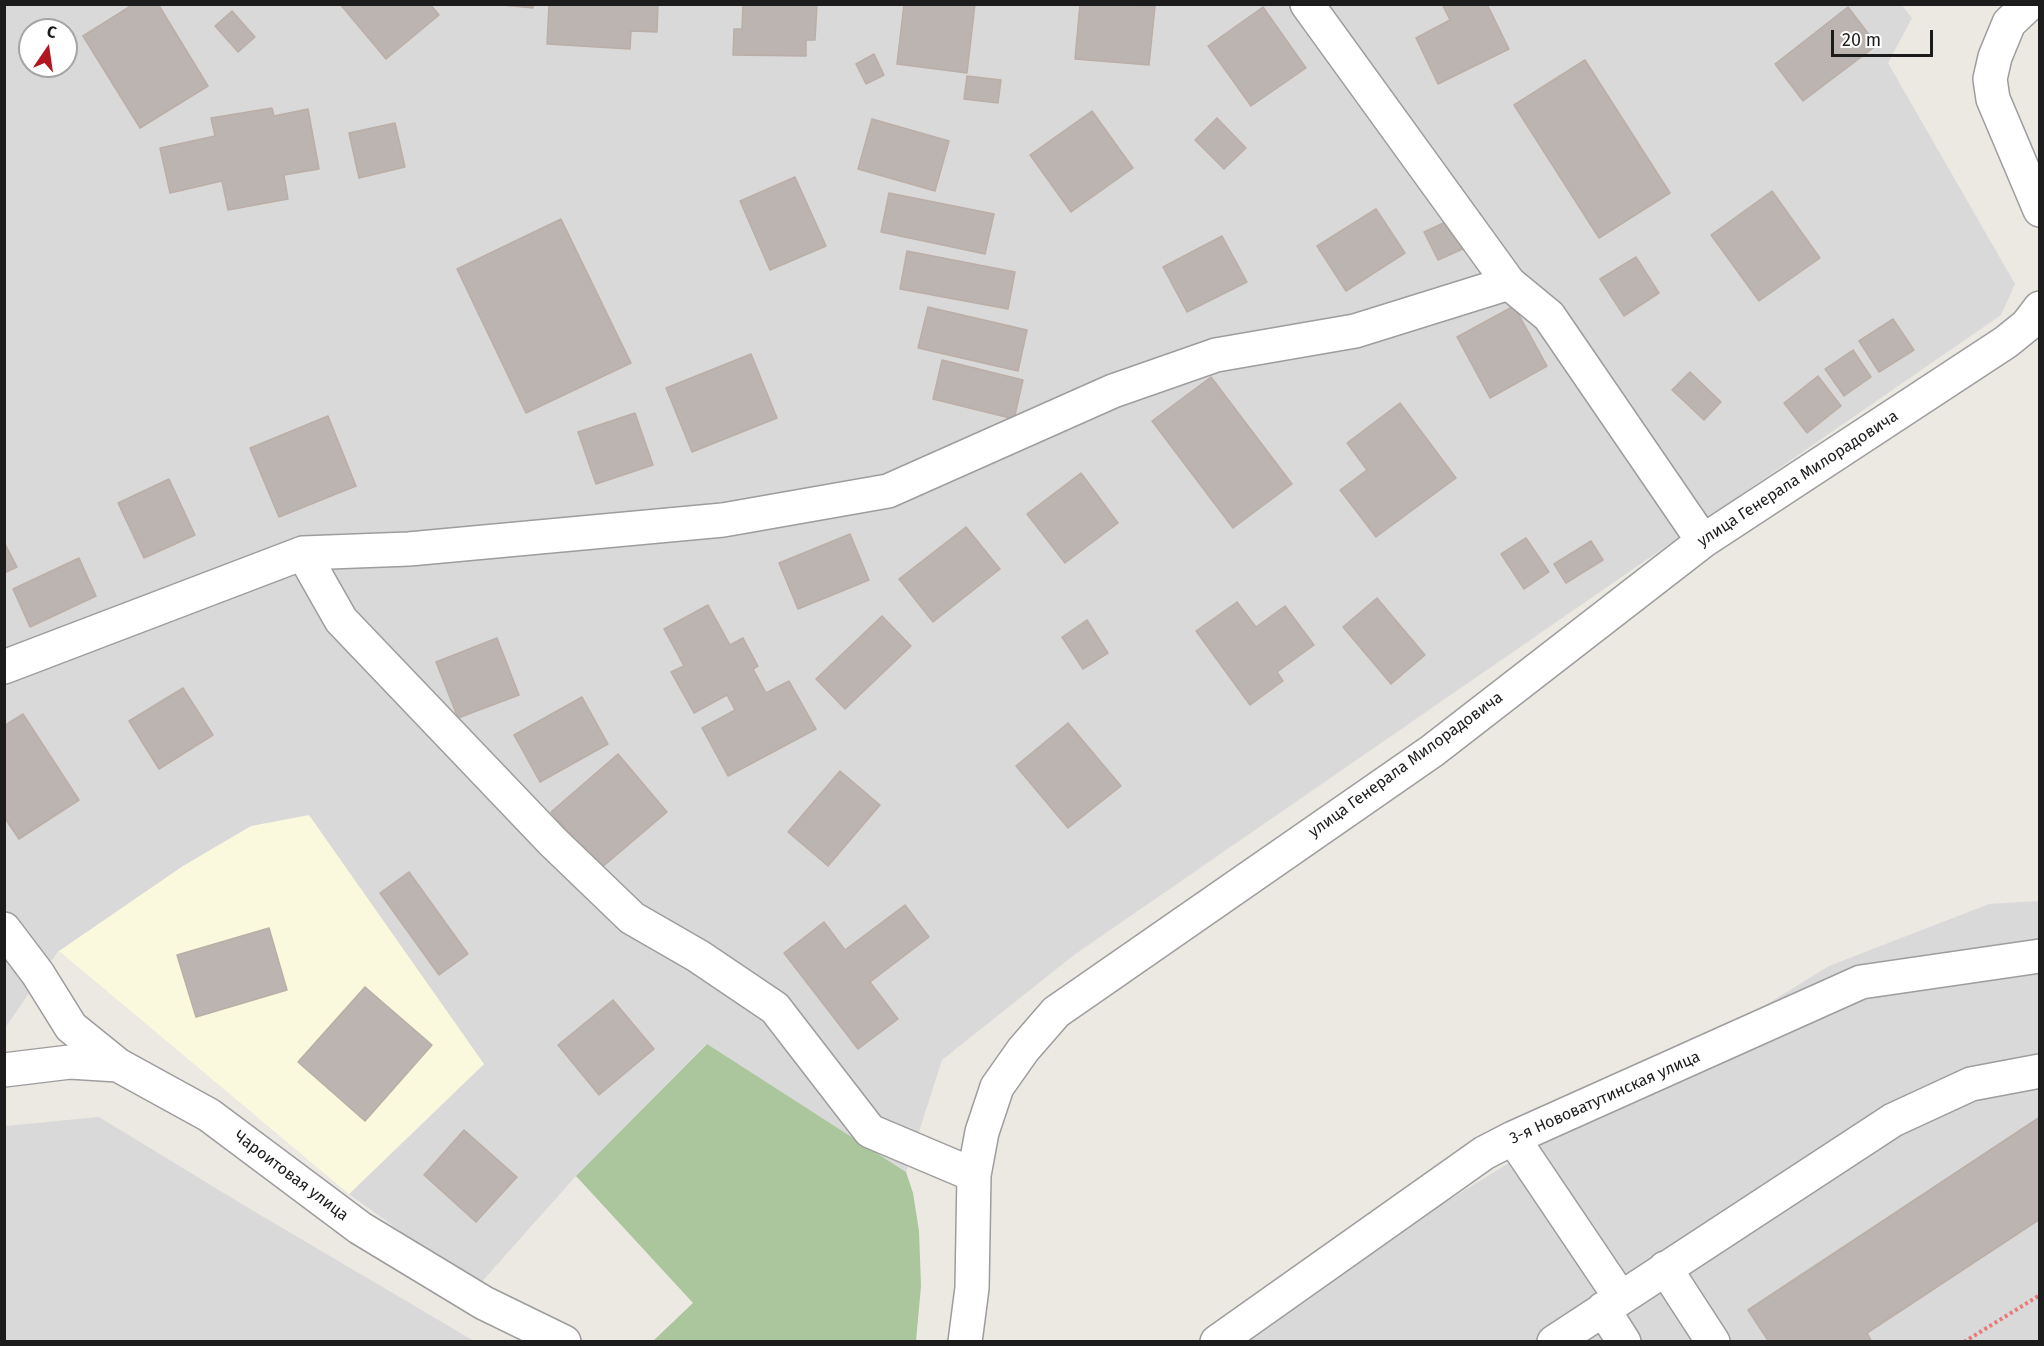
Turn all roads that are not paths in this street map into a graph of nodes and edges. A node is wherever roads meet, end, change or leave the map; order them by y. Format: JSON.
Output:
{"nodes":[{"id":1,"x":1307,"y":4,"type":"edge"},
{"id":2,"x":2029,"y":4,"type":"edge"},
{"id":3,"x":2040,"y":210,"type":"edge"},
{"id":4,"x":1509,"y":283,"type":"junction"},
{"id":5,"x":2040,"y":309,"type":"edge"},
{"id":6,"x":1703,"y":541,"type":"junction"},
{"id":7,"x":303,"y":553,"type":"junction"},
{"id":8,"x":4,"y":667,"type":"edge"},
{"id":9,"x":4,"y":929,"type":"edge"},
{"id":10,"x":2040,"y":956,"type":"edge"},
{"id":11,"x":118,"y":1065,"type":"junction"},
{"id":12,"x":4,"y":1070,"type":"edge"},
{"id":13,"x":2040,"y":1071,"type":"edge"},
{"id":14,"x":1513,"y":1138,"type":"junction"},
{"id":15,"x":974,"y":1175,"type":"junction"},
{"id":16,"x":1665,"y":1268,"type":"junction"},
{"id":17,"x":1611,"y":1303,"type":"junction"},
{"id":18,"x":564,"y":1341,"type":"edge"},
{"id":19,"x":965,"y":1341,"type":"edge"},
{"id":20,"x":1217,"y":1341,"type":"edge"},
{"id":21,"x":1554,"y":1341,"type":"edge"},
{"id":22,"x":1624,"y":1341,"type":"edge"},
{"id":23,"x":1713,"y":1341,"type":"edge"}],
"edges":[{"from":1,"to":4,"type":"street"},
{"from":2,"to":3,"type":"street"},
{"from":4,"to":6,"type":"street"},
{"from":4,"to":7,"type":"street"},
{"from":5,"to":6,"type":"street","name":"улица Генерала Милорадовича"},
{"from":6,"to":15,"type":"street","name":"улица Генерала Милорадовича"},
{"from":7,"to":8,"type":"street"},
{"from":7,"to":15,"type":"street"},
{"from":9,"to":11,"type":"street"},
{"from":10,"to":14,"type":"street","name":"3-я Нововатутинская улица"},
{"from":11,"to":12,"type":"street","name":"Чароитовая улица"},
{"from":11,"to":18,"type":"street","name":"Чароитовая улица"},
{"from":13,"to":16,"type":"street"},
{"from":14,"to":17,"type":"street"},
{"from":14,"to":20,"type":"street","name":"3-я Нововатутинская улица"},
{"from":15,"to":19,"type":"street","name":"улица Генерала Милорадовича"},
{"from":16,"to":17,"type":"street"},
{"from":16,"to":23,"type":"street"},
{"from":17,"to":21,"type":"street"},
{"from":17,"to":22,"type":"street"}]}
